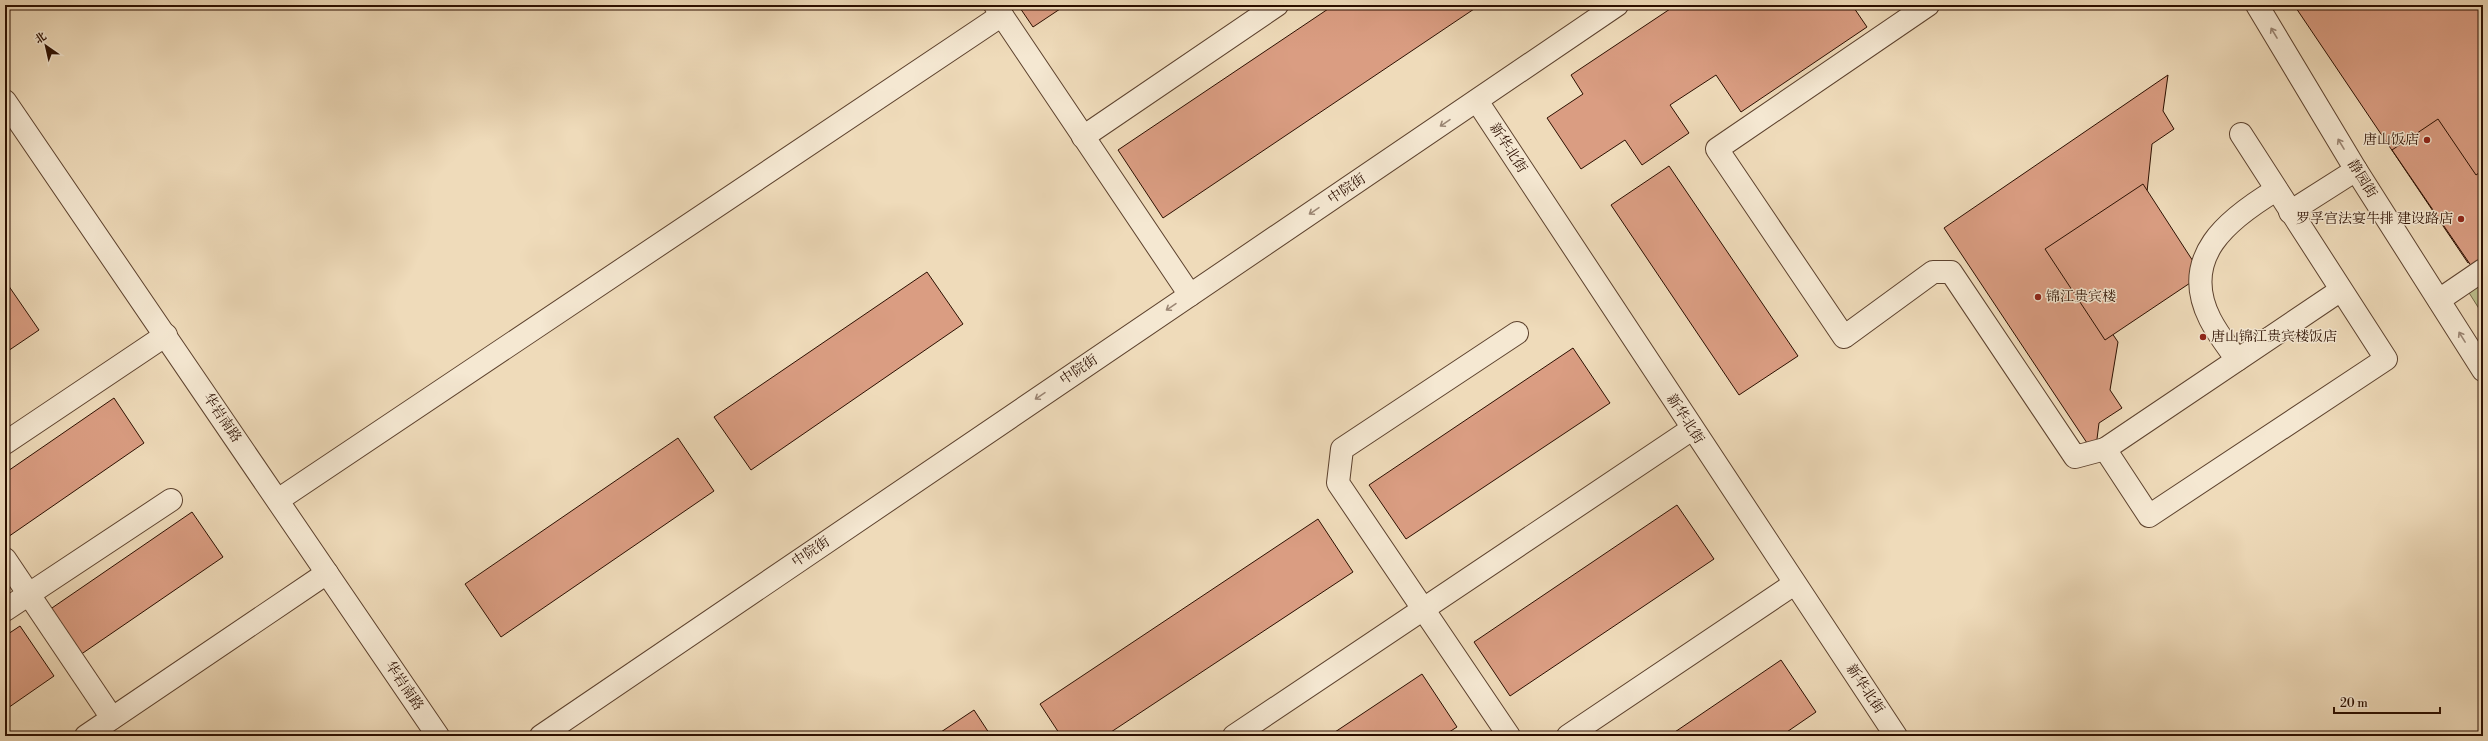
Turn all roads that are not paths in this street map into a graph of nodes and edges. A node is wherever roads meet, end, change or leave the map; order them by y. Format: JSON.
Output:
{"nodes":[{"id":1,"x":1277,"y":5,"type":"edge"},
{"id":2,"x":1928,"y":5,"type":"edge"},
{"id":3,"x":2257,"y":5,"type":"edge"},
{"id":4,"x":1613,"y":6,"type":"edge"},
{"id":5,"x":999,"y":10,"type":"edge"},
{"id":6,"x":5,"y":101,"type":"edge"},
{"id":7,"x":1477,"y":101,"type":"junction"},
{"id":8,"x":2241,"y":134,"type":"dead end"},
{"id":9,"x":1084,"y":137,"type":"junction"},
{"id":10,"x":2356,"y":170,"type":"junction"},
{"id":11,"x":2276,"y":190,"type":"junction"},
{"id":12,"x":2290,"y":212,"type":"junction"},
{"id":13,"x":2483,"y":270,"type":"edge"},
{"id":14,"x":2341,"y":290,"type":"junction"},
{"id":15,"x":1190,"y":295,"type":"junction"},
{"id":16,"x":2439,"y":300,"type":"junction"},
{"id":17,"x":1517,"y":333,"type":"dead end"},
{"id":18,"x":166,"y":335,"type":"junction"},
{"id":19,"x":2237,"y":360,"type":"junction"},
{"id":20,"x":2483,"y":370,"type":"edge"},
{"id":21,"x":1692,"y":429,"type":"junction"},
{"id":22,"x":5,"y":443,"type":"edge"},
{"id":23,"x":2105,"y":449,"type":"junction"},
{"id":24,"x":171,"y":500,"type":"dead end"},
{"id":25,"x":278,"y":500,"type":"junction"},
{"id":26,"x":5,"y":559,"type":"edge"},
{"id":27,"x":327,"y":573,"type":"junction"},
{"id":28,"x":1794,"y":584,"type":"junction"},
{"id":29,"x":29,"y":595,"type":"junction"},
{"id":30,"x":5,"y":610,"type":"edge"},
{"id":31,"x":1422,"y":610,"type":"junction"},
{"id":32,"x":112,"y":718,"type":"junction"},
{"id":33,"x":86,"y":736,"type":"edge"},
{"id":34,"x":438,"y":736,"type":"edge"},
{"id":35,"x":541,"y":736,"type":"edge"},
{"id":36,"x":1234,"y":736,"type":"edge"},
{"id":37,"x":1509,"y":736,"type":"edge"},
{"id":38,"x":1568,"y":736,"type":"edge"},
{"id":39,"x":1896,"y":736,"type":"edge"}],
"edges":[{"from":1,"to":9,"type":"street"},
{"from":2,"to":23,"type":"street"},
{"from":10,"to":3,"type":"street","name":"静园街","one_way":true},
{"from":4,"to":7,"type":"street","name":"中院街"},
{"from":5,"to":9,"type":"street"},
{"from":5,"to":25,"type":"street"},
{"from":6,"to":18,"type":"street","name":"华岩南路"},
{"from":7,"to":15,"type":"street","name":"中院街","one_way":true},
{"from":7,"to":21,"type":"street","name":"新华北街"},
{"from":8,"to":11,"type":"street"},
{"from":9,"to":15,"type":"street"},
{"from":10,"to":12,"type":"street"},
{"from":10,"to":16,"type":"street","name":"静园街"},
{"from":11,"to":12,"type":"street"},
{"from":11,"to":19,"type":"street"},
{"from":12,"to":14,"type":"street"},
{"from":13,"to":16,"type":"street"},
{"from":14,"to":19,"type":"street"},
{"from":14,"to":23,"type":"street"},
{"from":15,"to":35,"type":"street","name":"中院街","one_way":true},
{"from":20,"to":16,"type":"street","name":"静园街","one_way":true},
{"from":17,"to":31,"type":"street"},
{"from":18,"to":22,"type":"street"},
{"from":18,"to":25,"type":"street","name":"华岩南路"},
{"from":19,"to":23,"type":"street"},
{"from":21,"to":28,"type":"street","name":"新华北街"},
{"from":21,"to":31,"type":"street"},
{"from":24,"to":29,"type":"street"},
{"from":25,"to":27,"type":"street","name":"华岩南路"},
{"from":26,"to":29,"type":"street"},
{"from":27,"to":32,"type":"street"},
{"from":27,"to":34,"type":"street","name":"华岩南路"},
{"from":28,"to":38,"type":"street"},
{"from":28,"to":39,"type":"street","name":"新华北街"},
{"from":29,"to":30,"type":"street"},
{"from":29,"to":32,"type":"street"},
{"from":31,"to":36,"type":"street"},
{"from":31,"to":37,"type":"street"},
{"from":32,"to":33,"type":"street"}]}
